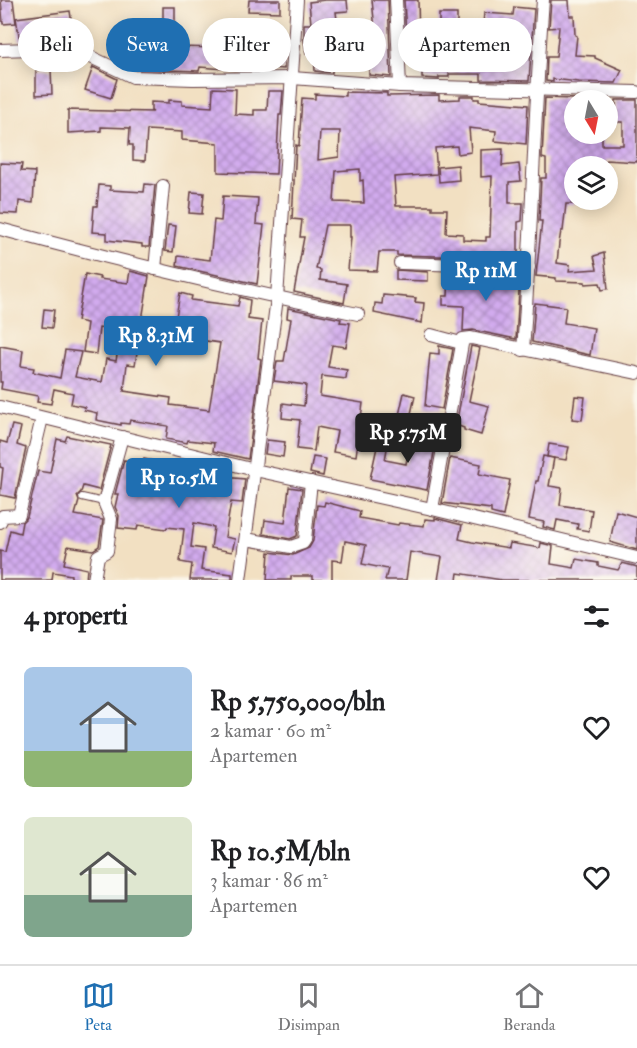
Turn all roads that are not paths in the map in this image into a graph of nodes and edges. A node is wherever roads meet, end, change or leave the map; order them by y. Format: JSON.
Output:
{"nodes":[{"id":1,"x":297,"y":0,"type":"edge"},
{"id":2,"x":396,"y":0,"type":"edge"},
{"id":3,"x":543,"y":0,"type":"edge"},
{"id":4,"x":0,"y":50,"type":"edge"},
{"id":5,"x":292,"y":78,"type":"junction"},
{"id":6,"x":400,"y":86,"type":"junction"},
{"id":7,"x":536,"y":89,"type":"junction"},
{"id":8,"x":637,"y":92,"type":"edge"},
{"id":9,"x":163,"y":186,"type":"dead end"},
{"id":10,"x":0,"y":229,"type":"edge"},
{"id":11,"x":400,"y":263,"type":"dead end"},
{"id":12,"x":529,"y":267,"type":"junction"},
{"id":13,"x":155,"y":269,"type":"junction"},
{"id":14,"x":277,"y":298,"type":"junction"},
{"id":15,"x":358,"y":314,"type":"dead end"},
{"id":16,"x":430,"y":335,"type":"dead end"},
{"id":17,"x":461,"y":343,"type":"junction"},
{"id":18,"x":523,"y":350,"type":"junction"},
{"id":19,"x":637,"y":373,"type":"edge"},
{"id":20,"x":0,"y":407,"type":"edge"},
{"id":21,"x":42,"y":418,"type":"junction"},
{"id":22,"x":122,"y":437,"type":"junction"},
{"id":23,"x":255,"y":470,"type":"junction"},
{"id":24,"x":311,"y":482,"type":"junction"},
{"id":25,"x":82,"y":497,"type":"dead end"},
{"id":26,"x":104,"y":502,"type":"junction"},
{"id":27,"x":432,"y":509,"type":"junction"},
{"id":28,"x":0,"y":522,"type":"edge"},
{"id":29,"x":246,"y":539,"type":"junction"},
{"id":30,"x":637,"y":558,"type":"edge"},
{"id":31,"x":94,"y":580,"type":"edge"},
{"id":32,"x":240,"y":580,"type":"edge"}],
"edges":[{"from":1,"to":5,"type":"street"},
{"from":2,"to":6,"type":"street"},
{"from":3,"to":7,"type":"street"},
{"from":4,"to":5,"type":"street"},
{"from":5,"to":6,"type":"street"},
{"from":5,"to":14,"type":"street"},
{"from":6,"to":7,"type":"street"},
{"from":7,"to":8,"type":"street"},
{"from":7,"to":12,"type":"street"},
{"from":9,"to":13,"type":"street"},
{"from":10,"to":13,"type":"street"},
{"from":11,"to":12,"type":"street"},
{"from":12,"to":18,"type":"street"},
{"from":13,"to":14,"type":"street"},
{"from":14,"to":15,"type":"street"},
{"from":14,"to":23,"type":"street"},
{"from":16,"to":17,"type":"street"},
{"from":17,"to":18,"type":"street"},
{"from":17,"to":27,"type":"street"},
{"from":18,"to":19,"type":"street"},
{"from":20,"to":21,"type":"street"},
{"from":21,"to":22,"type":"street"},
{"from":21,"to":28,"type":"street"},
{"from":22,"to":23,"type":"street"},
{"from":22,"to":26,"type":"street"},
{"from":23,"to":24,"type":"street"},
{"from":23,"to":29,"type":"street"},
{"from":24,"to":27,"type":"street"},
{"from":24,"to":29,"type":"street"},
{"from":25,"to":26,"type":"lane"},
{"from":26,"to":31,"type":"street"},
{"from":27,"to":30,"type":"street"},
{"from":29,"to":32,"type":"street"}]}
